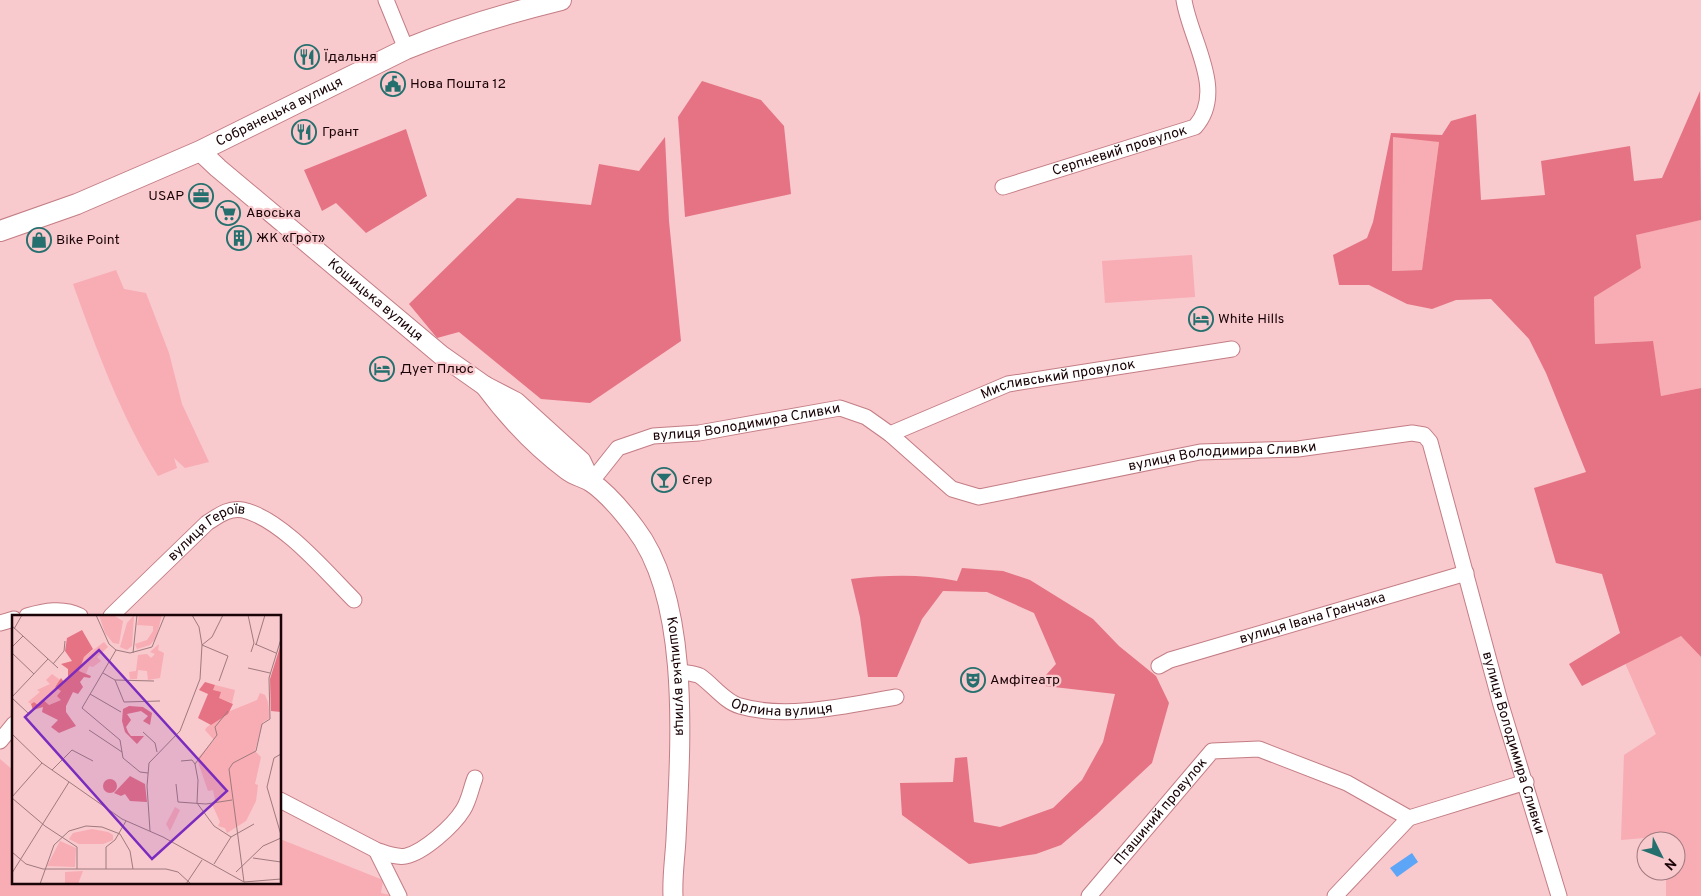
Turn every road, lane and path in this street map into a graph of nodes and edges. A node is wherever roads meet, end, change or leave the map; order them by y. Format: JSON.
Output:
{"nodes":[{"id":1,"x":386,"y":0,"type":"edge"},
{"id":2,"x":561,"y":0,"type":"edge"},
{"id":3,"x":1184,"y":0,"type":"edge"},
{"id":4,"x":406,"y":49,"type":"junction"},
{"id":5,"x":200,"y":151,"type":"junction"},
{"id":6,"x":1003,"y":187,"type":"dead end"},
{"id":7,"x":0,"y":231,"type":"edge"},
{"id":8,"x":1232,"y":349,"type":"dead end"},
{"id":9,"x":890,"y":434,"type":"junction"},
{"id":10,"x":590,"y":482,"type":"junction"},
{"id":11,"x":1466,"y":573,"type":"junction"},
{"id":12,"x":354,"y":600,"type":"dead end"},
{"id":13,"x":30,"y":615,"type":"edge"},
{"id":14,"x":77,"y":615,"type":"edge"},
{"id":15,"x":112,"y":615,"type":"edge"},
{"id":16,"x":1159,"y":666,"type":"dead end"},
{"id":17,"x":678,"y":671,"type":"junction"},
{"id":18,"x":896,"y":697,"type":"dead end"},
{"id":19,"x":12,"y":726,"type":"edge"},
{"id":20,"x":0,"y":741,"type":"edge"},
{"id":21,"x":475,"y":778,"type":"dead end"},
{"id":22,"x":1526,"y":782,"type":"junction"},
{"id":23,"x":281,"y":801,"type":"edge"},
{"id":24,"x":1409,"y":818,"type":"junction"},
{"id":25,"x":376,"y":850,"type":"junction"},
{"id":26,"x":399,"y":896,"type":"edge"},
{"id":27,"x":673,"y":896,"type":"edge"},
{"id":28,"x":1089,"y":896,"type":"edge"},
{"id":29,"x":1336,"y":896,"type":"edge"},
{"id":30,"x":1558,"y":896,"type":"edge"}],
"edges":[{"from":1,"to":4,"type":"street"},
{"from":2,"to":4,"type":"main road","name":"Собранецька вулиця"},
{"from":3,"to":6,"type":"street","name":"Серпневий провулок"},
{"from":4,"to":5,"type":"main road","name":"Собранецька вулиця"},
{"from":5,"to":7,"type":"main road","name":"Собранецька вулиця"},
{"from":5,"to":10,"type":"street","name":"Кошицька вулиця"},
{"from":8,"to":9,"type":"street","name":"Мисливський провулок"},
{"from":9,"to":10,"type":"street","name":"вулиця Володимира Сливки"},
{"from":9,"to":11,"type":"street","name":"вулиця Володимира Сливки"},
{"from":10,"to":17,"type":"street","name":"Кошицька вулиця"},
{"from":11,"to":16,"type":"street","name":"вулиця Івана Гранчака"},
{"from":11,"to":22,"type":"street","name":"вулиця Володимира Сливки"},
{"from":12,"to":15,"type":"street","name":"вулиця Героїв"},
{"from":13,"to":14,"type":"street"},
{"from":17,"to":18,"type":"street","name":"Орлина вулиця"},
{"from":17,"to":27,"type":"street","name":"Кошицька вулиця"},
{"from":19,"to":20,"type":"street"},
{"from":21,"to":25,"type":"street"},
{"from":22,"to":24,"type":"street"},
{"from":22,"to":30,"type":"street","name":"вулиця Володимира Сливки"},
{"from":23,"to":25,"type":"street"},
{"from":24,"to":28,"type":"street","name":"Пташиний провулок"},
{"from":24,"to":29,"type":"street"},
{"from":25,"to":26,"type":"street"}]}
